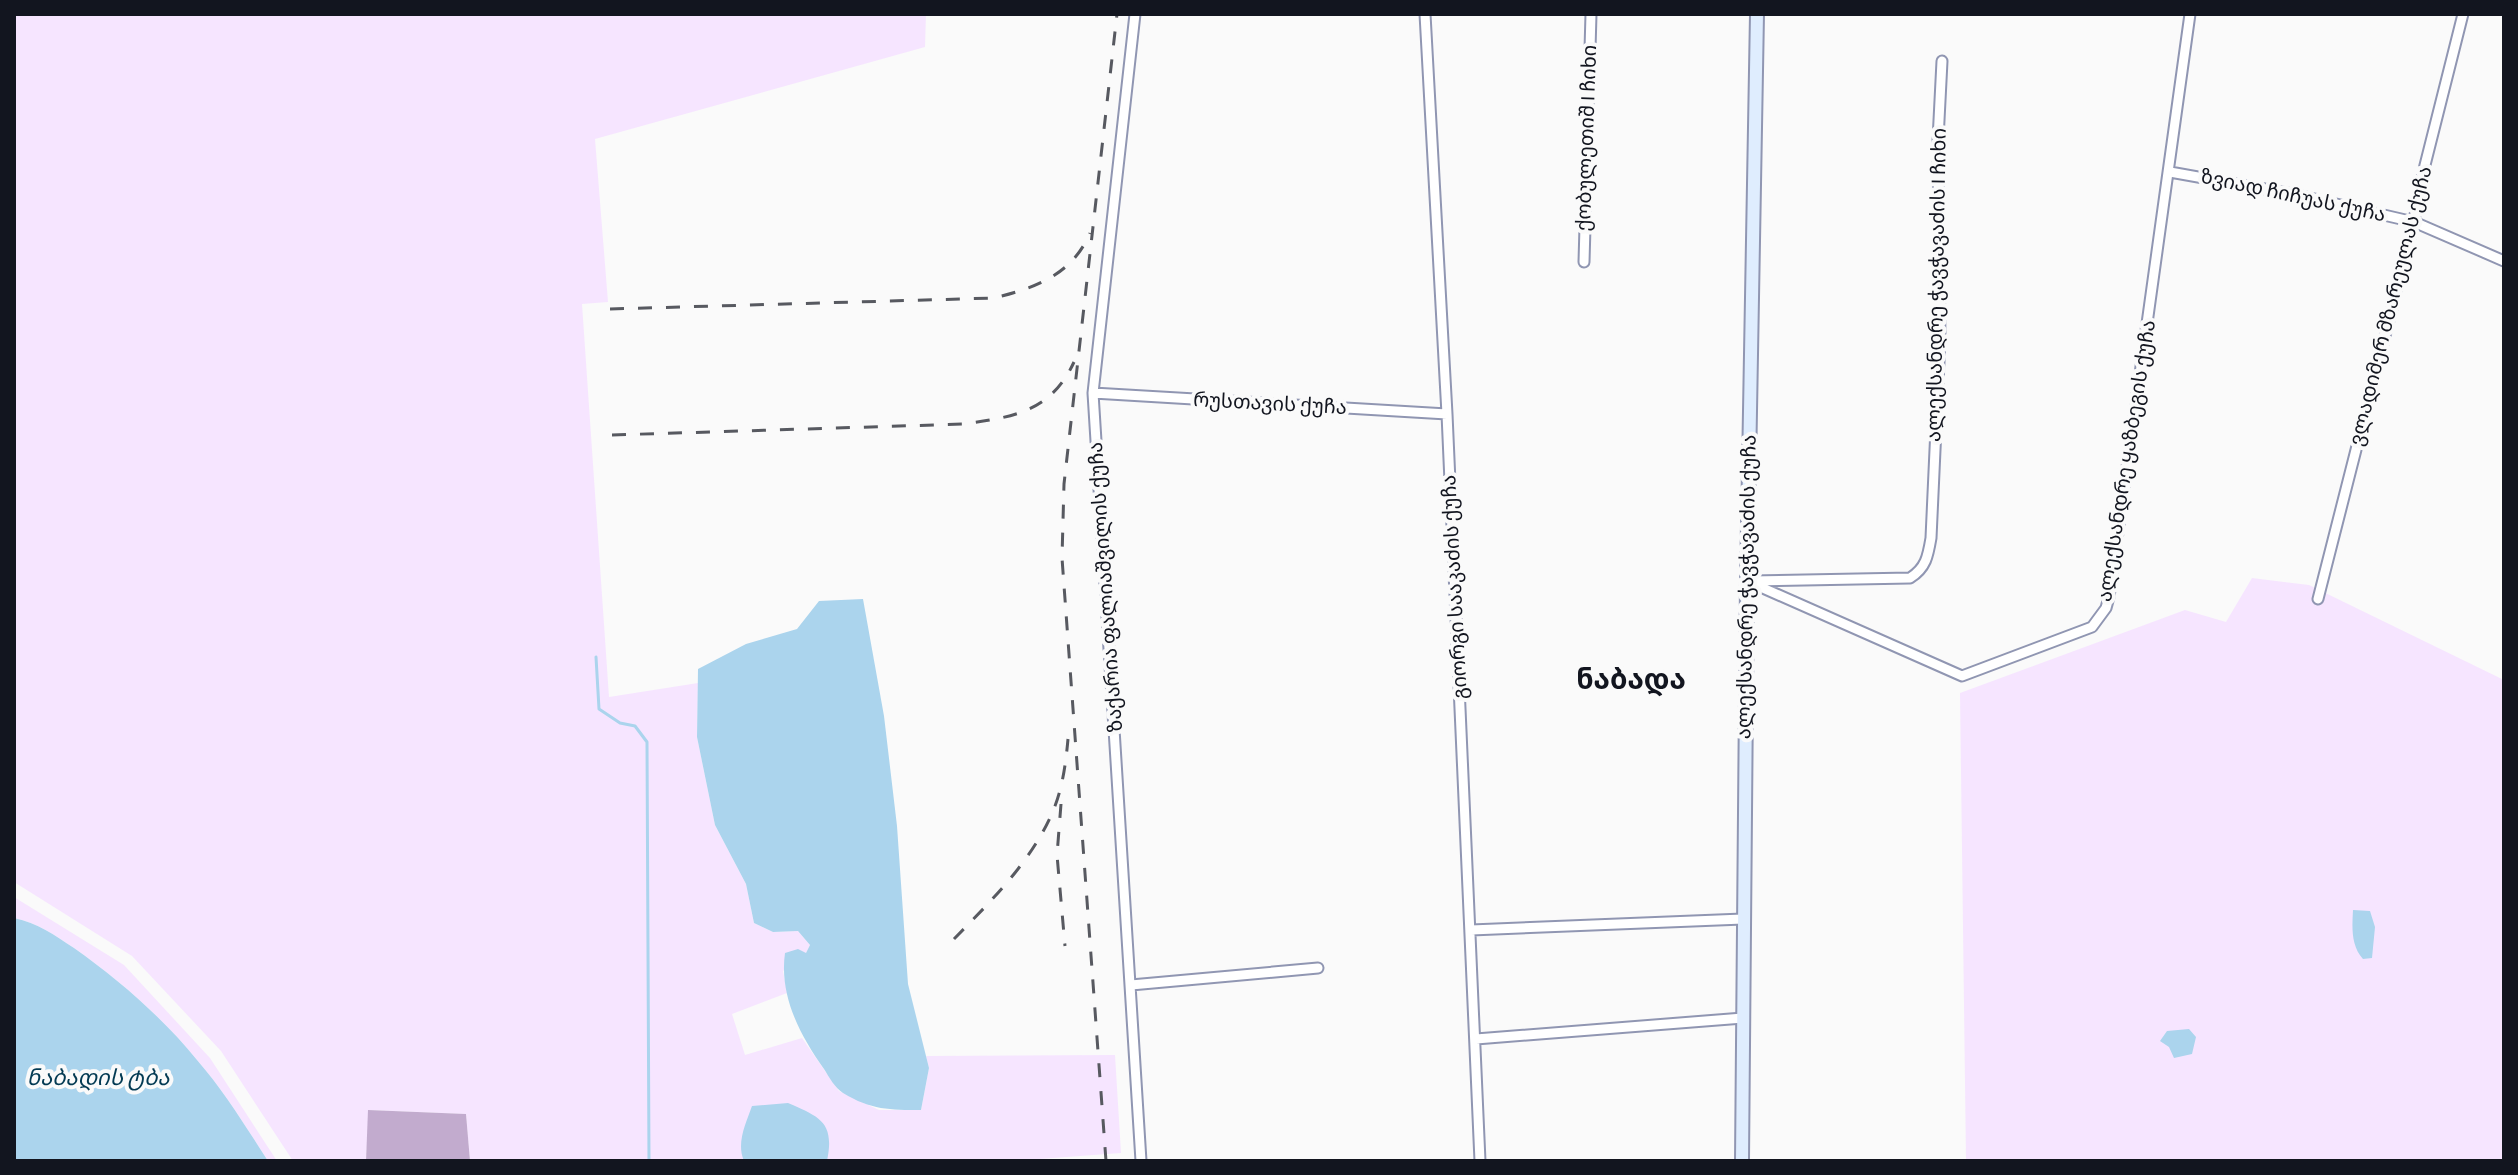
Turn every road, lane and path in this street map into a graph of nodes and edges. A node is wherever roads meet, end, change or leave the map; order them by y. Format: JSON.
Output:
{"nodes":[{"id":1,"x":1135,"y":14,"type":"edge"},
{"id":2,"x":1425,"y":14,"type":"edge"},
{"id":3,"x":1591,"y":14,"type":"edge"},
{"id":4,"x":1757,"y":14,"type":"edge"},
{"id":5,"x":2190,"y":14,"type":"edge"},
{"id":6,"x":2463,"y":14,"type":"edge"},
{"id":7,"x":1942,"y":61,"type":"dead end"},
{"id":8,"x":2170,"y":172,"type":"junction"},
{"id":9,"x":2414,"y":222,"type":"junction"},
{"id":10,"x":2504,"y":261,"type":"edge"},
{"id":11,"x":1584,"y":262,"type":"dead end"},
{"id":12,"x":1093,"y":393,"type":"junction"},
{"id":13,"x":1447,"y":414,"type":"junction"},
{"id":14,"x":1747,"y":581,"type":"junction"},
{"id":15,"x":2318,"y":599,"type":"dead end"},
{"id":16,"x":1743,"y":919,"type":"junction"},
{"id":17,"x":1471,"y":930,"type":"junction"},
{"id":18,"x":1318,"y":968,"type":"dead end"},
{"id":19,"x":1131,"y":985,"type":"junction"},
{"id":20,"x":1743,"y":1018,"type":"junction"},
{"id":21,"x":1476,"y":1039,"type":"junction"},
{"id":22,"x":1141,"y":1161,"type":"edge"},
{"id":23,"x":1480,"y":1161,"type":"edge"},
{"id":24,"x":1742,"y":1161,"type":"edge"}],
"edges":[{"from":1,"to":12,"type":"street","name":"ზაქარია ფალიაშვილის ქუჩა"},
{"from":2,"to":13,"type":"street","name":"გიორგი სააკაძის ქუჩა"},
{"from":3,"to":11,"type":"street","name":"ქობულეთიშ I ჩიხი"},
{"from":4,"to":14,"type":"street","name":"ალექსანდრე ჭავჭავაძის ქუჩა"},
{"from":5,"to":8,"type":"street","name":"ალექსანდრე ყაზბეგის ქუჩა"},
{"from":6,"to":9,"type":"street","name":"ვლადიმერ მზარეულას ქუჩა"},
{"from":7,"to":14,"type":"street","name":"ალექსანდრე ჭავჭავაძის I ჩიხი"},
{"from":8,"to":9,"type":"street","name":"ზვიად ჩიჩუას ქუჩა"},
{"from":8,"to":14,"type":"street","name":"ალექსანდრე ყაზბეგის ქუჩა"},
{"from":9,"to":10,"type":"street","name":"ზვიად ჩიჩუას ქუჩა"},
{"from":9,"to":15,"type":"street","name":"ვლადიმერ მზარეულას ქუჩა"},
{"from":12,"to":13,"type":"street","name":"რუსთავის ქუჩა"},
{"from":12,"to":19,"type":"street","name":"ზაქარია ფალიაშვილის ქუჩა"},
{"from":13,"to":17,"type":"street","name":"გიორგი სააკაძის ქუჩა"},
{"from":14,"to":16,"type":"street","name":"ალექსანდრე ჭავჭავაძის ქუჩა"},
{"from":16,"to":17,"type":"street"},
{"from":16,"to":20,"type":"street","name":"ალექსანდრე ჭავჭავაძის ქუჩა"},
{"from":17,"to":21,"type":"street","name":"გიორგი სააკაძის ქუჩა"},
{"from":18,"to":19,"type":"street"},
{"from":19,"to":22,"type":"street","name":"ზაქარია ფალიაშვილის ქუჩა"},
{"from":20,"to":21,"type":"street"},
{"from":20,"to":24,"type":"street","name":"ალექსანდრე ჭავჭავაძის ქუჩა"},
{"from":21,"to":23,"type":"street","name":"გიორგი სააკაძის ქუჩა"}]}
